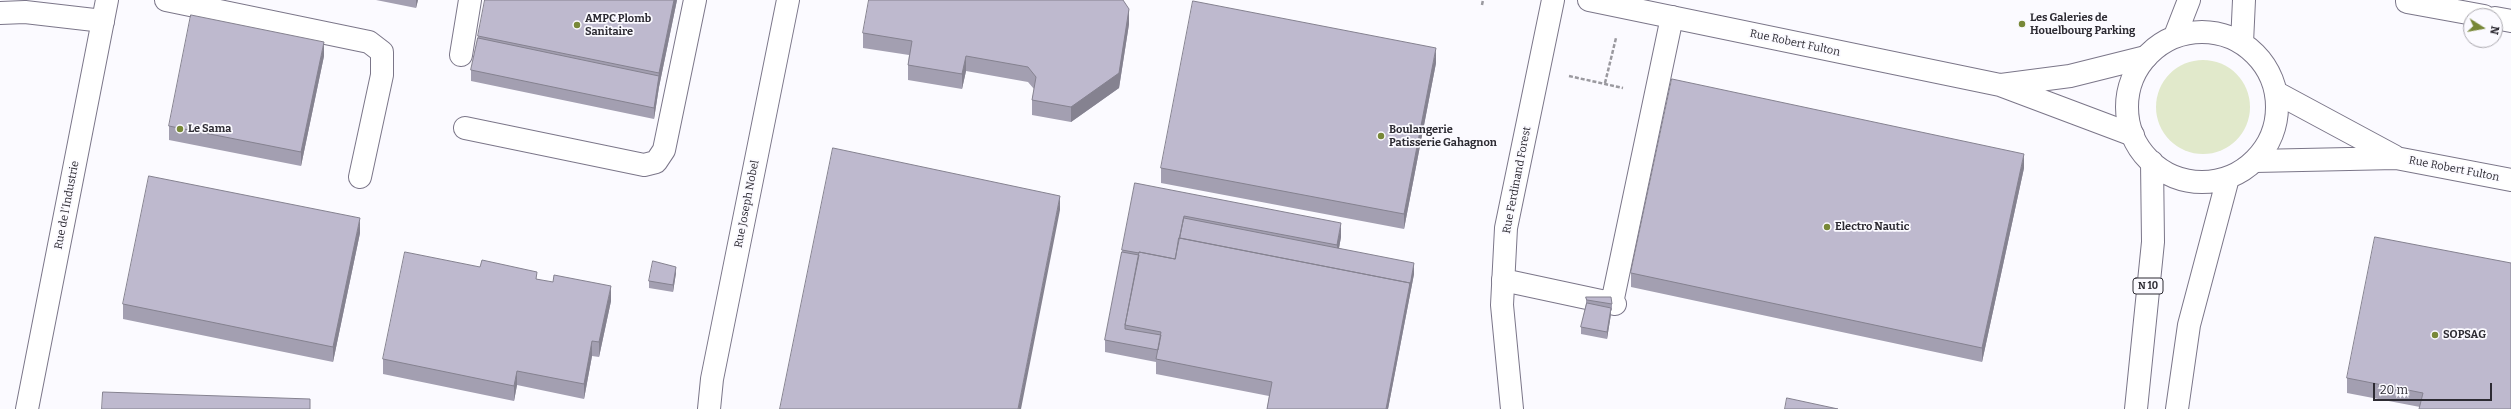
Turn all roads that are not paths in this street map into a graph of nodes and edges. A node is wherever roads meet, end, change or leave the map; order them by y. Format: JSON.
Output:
{"nodes":[{"id":1,"x":166,"y":0,"type":"edge"},
{"id":2,"x":470,"y":0,"type":"edge"},
{"id":3,"x":695,"y":0,"type":"edge"},
{"id":4,"x":788,"y":0,"type":"edge"},
{"id":5,"x":1553,"y":0,"type":"edge"},
{"id":6,"x":1589,"y":0,"type":"edge"},
{"id":7,"x":2188,"y":0,"type":"edge"},
{"id":8,"x":2244,"y":0,"type":"edge"},
{"id":9,"x":2407,"y":0,"type":"edge"},
{"id":10,"x":105,"y":10,"type":"edge"},
{"id":11,"x":2463,"y":12,"type":"edge"},
{"id":12,"x":0,"y":13,"type":"edge"},
{"id":13,"x":1672,"y":17,"type":"junction"},
{"id":14,"x":2175,"y":36,"type":"junction"},
{"id":15,"x":2242,"y":43,"type":"junction"},
{"id":16,"x":461,"y":55,"type":"dead end"},
{"id":17,"x":2146,"y":57,"type":"junction"},
{"id":18,"x":2000,"y":85,"type":"junction"},
{"id":19,"x":2277,"y":93,"type":"junction"},
{"id":20,"x":465,"y":128,"type":"dead end"},
{"id":21,"x":2133,"y":135,"type":"junction"},
{"id":22,"x":2396,"y":158,"type":"junction"},
{"id":23,"x":2255,"y":161,"type":"junction"},
{"id":24,"x":2152,"y":162,"type":"junction"},
{"id":25,"x":360,"y":177,"type":"dead end"},
{"id":26,"x":2228,"y":178,"type":"junction"},
{"id":27,"x":2511,"y":180,"type":"edge"},
{"id":28,"x":1503,"y":280,"type":"junction"},
{"id":29,"x":27,"y":409,"type":"edge"},
{"id":30,"x":709,"y":409,"type":"edge"},
{"id":31,"x":1512,"y":409,"type":"edge"},
{"id":32,"x":2136,"y":409,"type":"edge"},
{"id":33,"x":2177,"y":409,"type":"edge"}],
"edges":[{"from":1,"to":25,"type":"street"},
{"from":2,"to":16,"type":"street"},
{"from":3,"to":20,"type":"street"},
{"from":4,"to":30,"type":"street","name":"Rue Joseph Nobel"},
{"from":5,"to":28,"type":"street","name":"Rue Ferdinand Forest"},
{"from":6,"to":13,"type":"street","name":"Rue Robert Fulton"},
{"from":7,"to":14,"type":"street"},
{"from":8,"to":15,"type":"street"},
{"from":9,"to":11,"type":"street"},
{"from":10,"to":12,"type":"street"},
{"from":10,"to":29,"type":"street","name":"Rue de l'Industrie"},
{"from":13,"to":18,"type":"street","name":"Rue Robert Fulton"},
{"from":13,"to":28,"type":"street"},
{"from":14,"to":15,"type":"street"},
{"from":14,"to":17,"type":"street"},
{"from":15,"to":19,"type":"street"},
{"from":17,"to":18,"type":"street","name":"Rue Robert Fulton"},
{"from":17,"to":21,"type":"street"},
{"from":18,"to":21,"type":"street","name":"Rue Robert Fulton"},
{"from":19,"to":22,"type":"street"},
{"from":19,"to":23,"type":"street"},
{"from":21,"to":24,"type":"street"},
{"from":22,"to":23,"type":"street"},
{"from":22,"to":27,"type":"street","name":"Rue Robert Fulton"},
{"from":23,"to":26,"type":"street"},
{"from":24,"to":26,"type":"street"},
{"from":24,"to":32,"type":"street","number":"N 10"},
{"from":26,"to":33,"type":"street"},
{"from":28,"to":31,"type":"street","name":"Rue Ferdinand Forest"}]}
